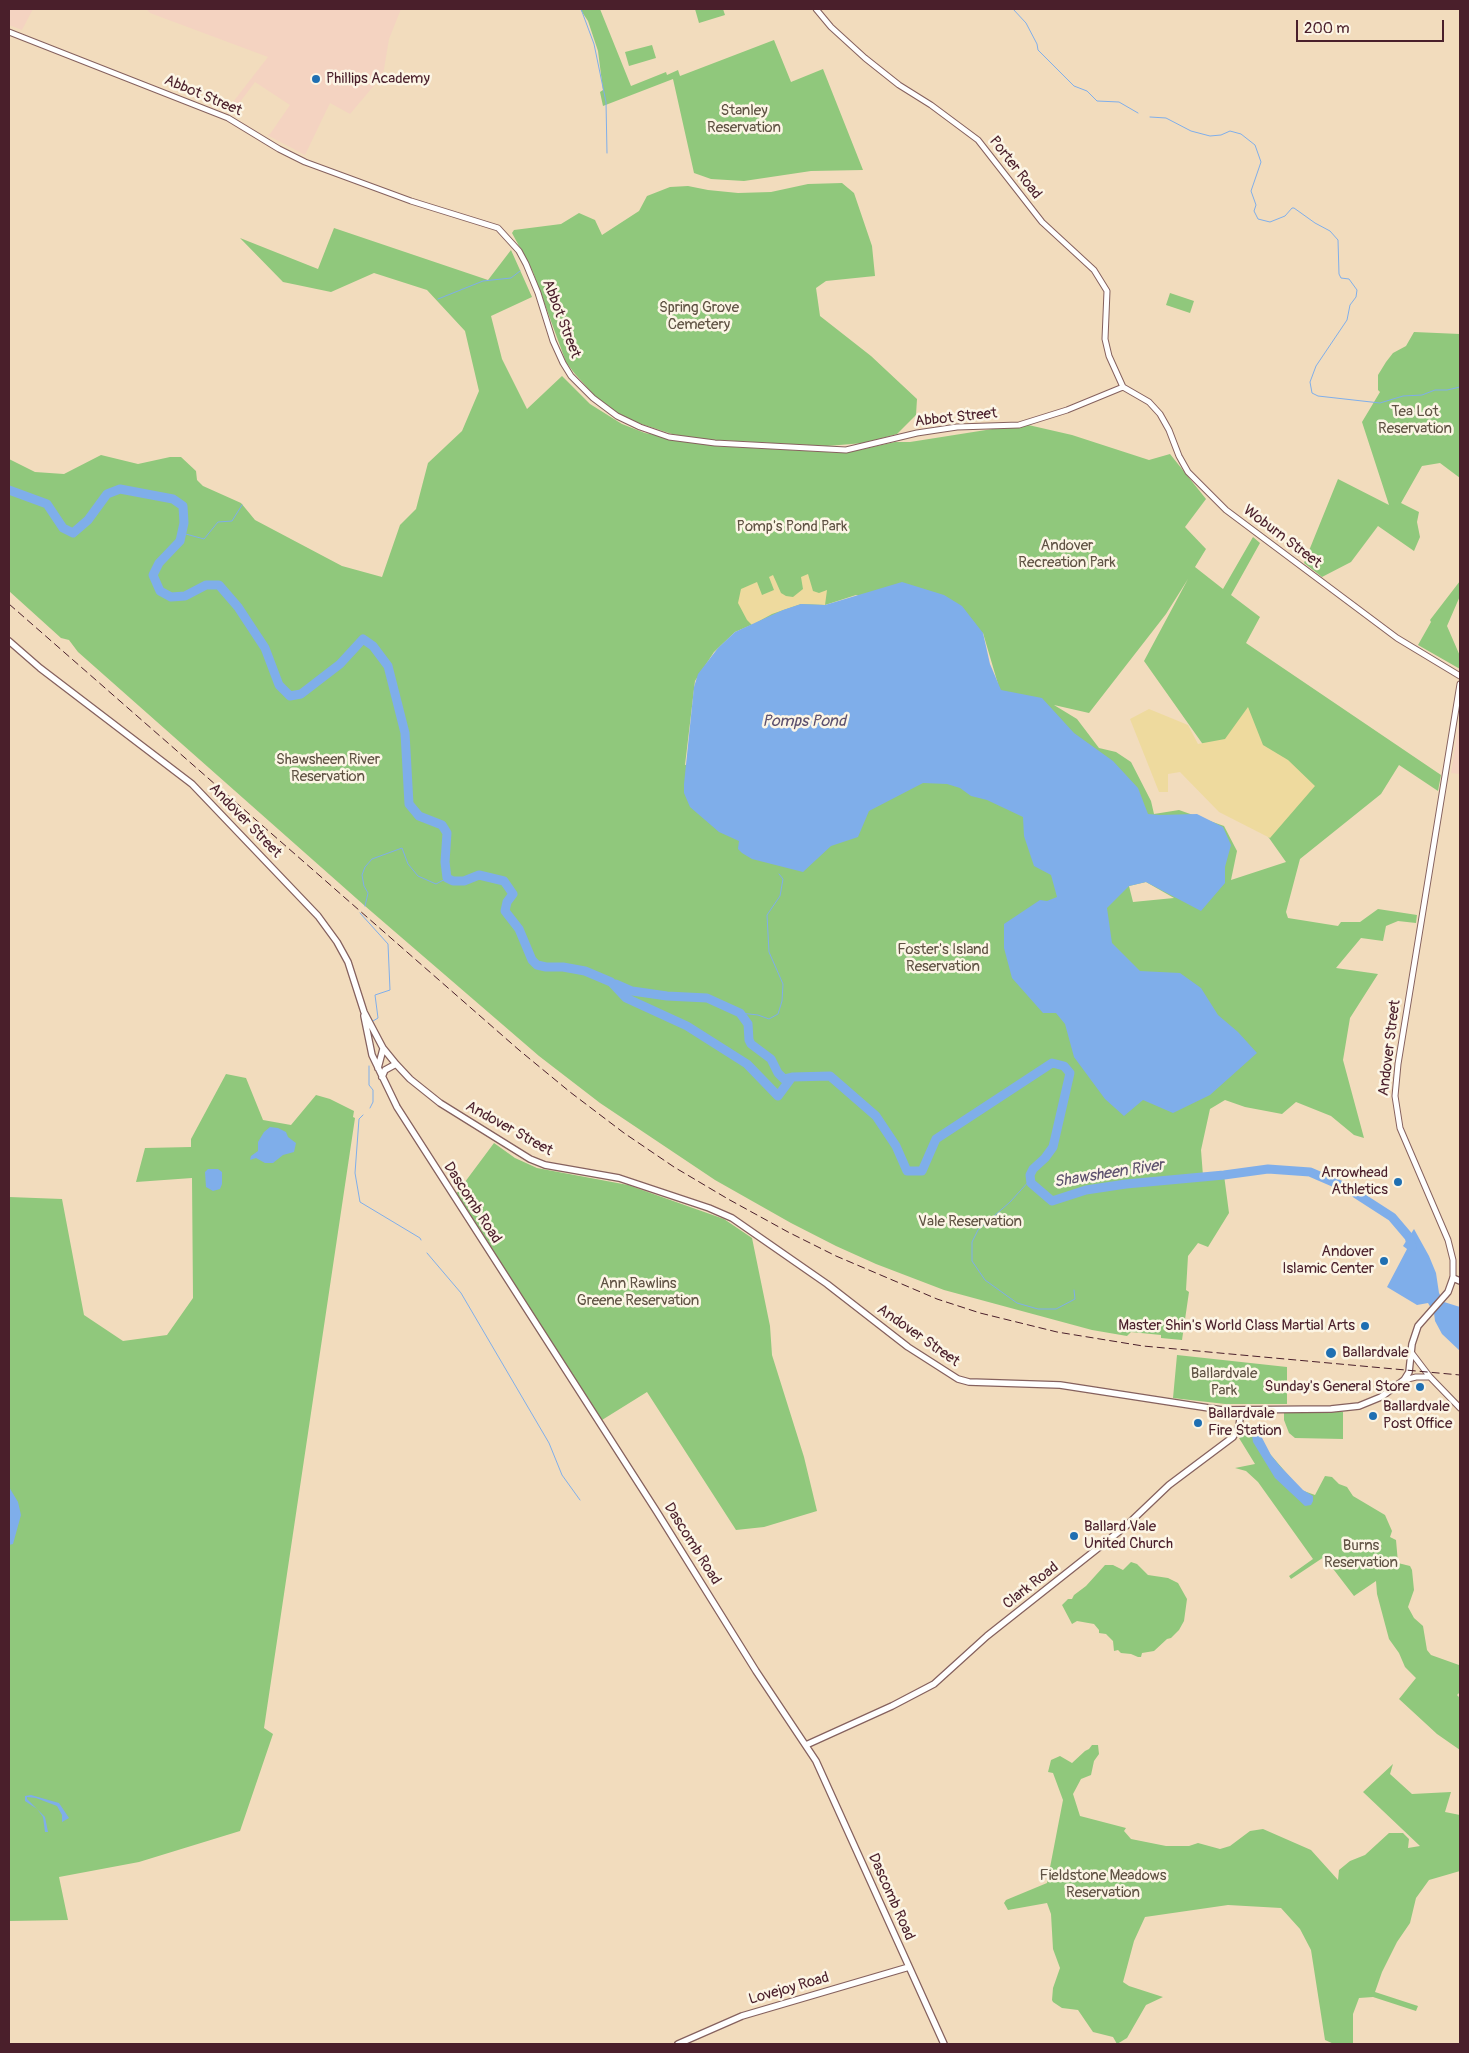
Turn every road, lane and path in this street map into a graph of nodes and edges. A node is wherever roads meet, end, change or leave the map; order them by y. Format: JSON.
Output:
{"nodes":[{"id":1,"x":816,"y":9,"type":"edge"},
{"id":2,"x":9,"y":32,"type":"edge"},
{"id":3,"x":1123,"y":387,"type":"junction"},
{"id":4,"x":9,"y":641,"type":"edge"},
{"id":5,"x":1460,"y":676,"type":"edge"},
{"id":6,"x":1460,"y":684,"type":"edge"},
{"id":7,"x":364,"y":1012,"type":"junction"},
{"id":8,"x":383,"y":1048,"type":"junction"},
{"id":9,"x":394,"y":1063,"type":"junction"},
{"id":10,"x":380,"y":1073,"type":"junction"},
{"id":11,"x":1453,"y":1278,"type":"junction"},
{"id":12,"x":1460,"y":1281,"type":"edge"},
{"id":13,"x":1411,"y":1352,"type":"junction"},
{"id":14,"x":1430,"y":1377,"type":"junction"},
{"id":15,"x":1404,"y":1380,"type":"junction"},
{"id":16,"x":1460,"y":1408,"type":"edge"},
{"id":17,"x":1240,"y":1411,"type":"junction"},
{"id":18,"x":806,"y":1745,"type":"junction"},
{"id":19,"x":909,"y":1967,"type":"junction"},
{"id":20,"x":678,"y":2044,"type":"edge"},
{"id":21,"x":944,"y":2044,"type":"edge"}],
"edges":[{"from":1,"to":3,"type":"street","name":"Porter Road"},
{"from":2,"to":3,"type":"street","name":"Abbot Street"},
{"from":3,"to":5,"type":"street","name":"Woburn Street"},
{"from":4,"to":7,"type":"main road","name":"Andover Street"},
{"from":6,"to":11,"type":"street","name":"Andover Street"},
{"from":7,"to":8,"type":"main road","name":"Andover Street"},
{"from":7,"to":10,"type":"main road","name":"Dascomb Road"},
{"from":8,"to":9,"type":"main road","name":"Andover Street"},
{"from":8,"to":10,"type":"main road"},
{"from":9,"to":10,"type":"main road"},
{"from":9,"to":17,"type":"main road","name":"Andover Street"},
{"from":10,"to":18,"type":"main road","name":"Dascomb Road"},
{"from":11,"to":12,"type":"main road"},
{"from":11,"to":13,"type":"main road","name":"Andover Street"},
{"from":13,"to":14,"type":"street"},
{"from":13,"to":15,"type":"main road","name":"Andover Street"},
{"from":14,"to":15,"type":"street"},
{"from":14,"to":16,"type":"street"},
{"from":15,"to":17,"type":"main road","name":"Andover Street"},
{"from":17,"to":18,"type":"main road","name":"Clark Road"},
{"from":18,"to":19,"type":"main road","name":"Dascomb Road"},
{"from":19,"to":20,"type":"main road","name":"Lovejoy Road"},
{"from":19,"to":21,"type":"main road","name":"Dascomb Road"}]}
